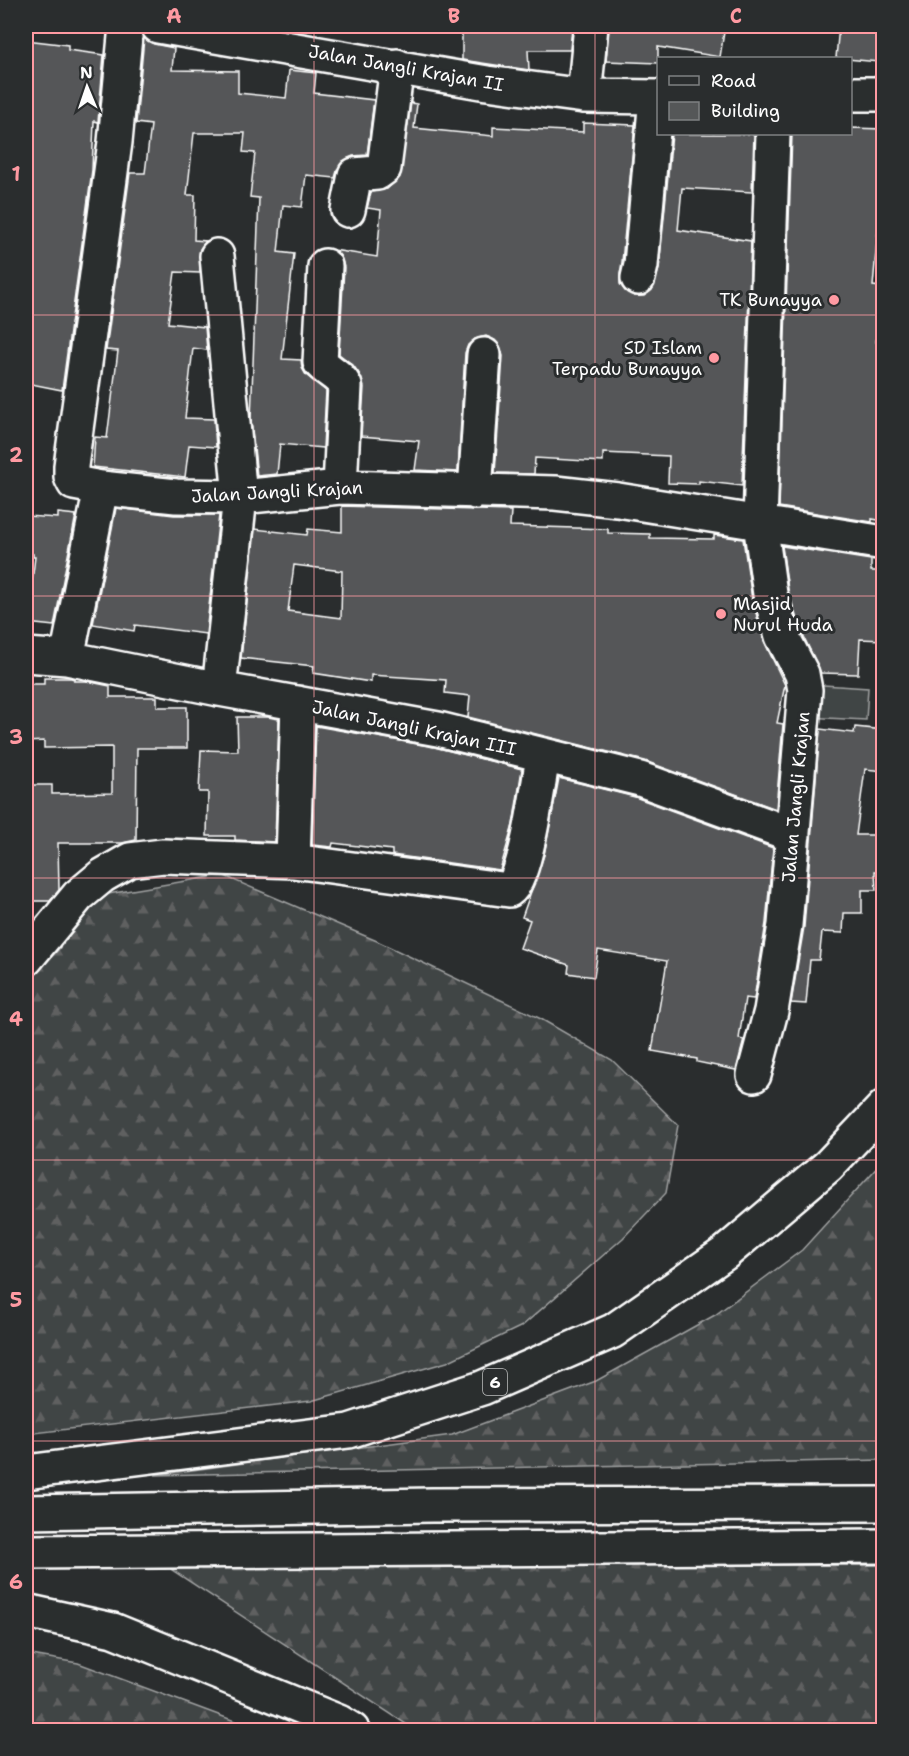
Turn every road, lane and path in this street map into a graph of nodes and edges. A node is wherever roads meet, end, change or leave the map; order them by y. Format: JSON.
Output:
{"nodes":[{"id":1,"x":126,"y":26,"type":"edge"},
{"id":2,"x":162,"y":26,"type":"edge"},
{"id":3,"x":591,"y":26,"type":"edge"},
{"id":4,"x":397,"y":66,"type":"junction"},
{"id":5,"x":852,"y":94,"type":"edge"},
{"id":6,"x":884,"y":94,"type":"edge"},
{"id":7,"x":585,"y":96,"type":"junction"},
{"id":8,"x":657,"y":97,"type":"edge"},
{"id":9,"x":773,"y":135,"type":"edge"},
{"id":10,"x":348,"y":210,"type":"dead end"},
{"id":11,"x":217,"y":256,"type":"dead end"},
{"id":12,"x":326,"y":266,"type":"dead end"},
{"id":13,"x":638,"y":278,"type":"dead end"},
{"id":14,"x":484,"y":355,"type":"dead end"},
{"id":15,"x":340,"y":487,"type":"junction"},
{"id":16,"x":100,"y":488,"type":"junction"},
{"id":17,"x":475,"y":492,"type":"junction"},
{"id":18,"x":240,"y":497,"type":"junction"},
{"id":19,"x":760,"y":523,"type":"junction"},
{"id":20,"x":884,"y":543,"type":"edge"},
{"id":21,"x":26,"y":656,"type":"edge"},
{"id":22,"x":68,"y":658,"type":"junction"},
{"id":23,"x":219,"y":689,"type":"junction"},
{"id":24,"x":298,"y":704,"type":"junction"},
{"id":25,"x":543,"y":756,"type":"junction"},
{"id":26,"x":793,"y":835,"type":"junction"},
{"id":27,"x":293,"y":861,"type":"junction"},
{"id":28,"x":26,"y":959,"type":"edge"},
{"id":29,"x":754,"y":1075,"type":"dead end"},
{"id":30,"x":884,"y":1107,"type":"edge"},
{"id":31,"x":26,"y":1472,"type":"edge"},
{"id":32,"x":882,"y":1504,"type":"edge"},
{"id":33,"x":26,"y":1512,"type":"edge"},
{"id":34,"x":883,"y":1546,"type":"edge"},
{"id":35,"x":26,"y":1552,"type":"edge"},
{"id":36,"x":26,"y":1611,"type":"edge"},
{"id":37,"x":352,"y":1731,"type":"edge"}],
"edges":[{"from":1,"to":16,"type":"main road","name":"Jalan Jangli Krajan"},
{"from":2,"to":4,"type":"main road","name":"Jalan Jangli Krajan II"},
{"from":3,"to":7,"type":"main road"},
{"from":4,"to":7,"type":"main road","name":"Jalan Jangli Krajan II"},
{"from":4,"to":10,"type":"main road"},
{"from":5,"to":6,"type":"main road"},
{"from":7,"to":8,"type":"main road","name":"Jalan Jangli Krajan II"},
{"from":8,"to":13,"type":"main road","name":"Jalan Jangli Krajan II"},
{"from":9,"to":19,"type":"main road","name":"Jalan Jangli Krajan"},
{"from":11,"to":18,"type":"main road"},
{"from":12,"to":15,"type":"main road"},
{"from":14,"to":17,"type":"main road"},
{"from":15,"to":17,"type":"main road","name":"Jalan Jangli Krajan"},
{"from":15,"to":18,"type":"main road","name":"Jalan Jangli Krajan"},
{"from":16,"to":18,"type":"main road","name":"Jalan Jangli Krajan"},
{"from":16,"to":22,"type":"main road"},
{"from":17,"to":19,"type":"main road","name":"Jalan Jangli Krajan"},
{"from":18,"to":23,"type":"main road"},
{"from":19,"to":20,"type":"main road","name":"Jalan Jangli Krajan"},
{"from":19,"to":26,"type":"main road","name":"Jalan Jangli Krajan"},
{"from":21,"to":22,"type":"main road","name":"Jalan Jangli Krajan III"},
{"from":22,"to":23,"type":"main road","name":"Jalan Jangli Krajan III"},
{"from":23,"to":24,"type":"main road","name":"Jalan Jangli Krajan III"},
{"from":24,"to":25,"type":"main road","name":"Jalan Jangli Krajan III"},
{"from":24,"to":27,"type":"main road"},
{"from":25,"to":26,"type":"main road","name":"Jalan Jangli Krajan III"},
{"from":25,"to":27,"type":"main road"},
{"from":26,"to":29,"type":"main road","name":"Jalan Jangli Krajan"},
{"from":27,"to":28,"type":"main road"},
{"from":30,"to":31,"type":"main road","number":"6"},
{"from":32,"to":33,"type":"main road"},
{"from":34,"to":35,"type":"main road"},
{"from":36,"to":37,"type":"main road"}]}
